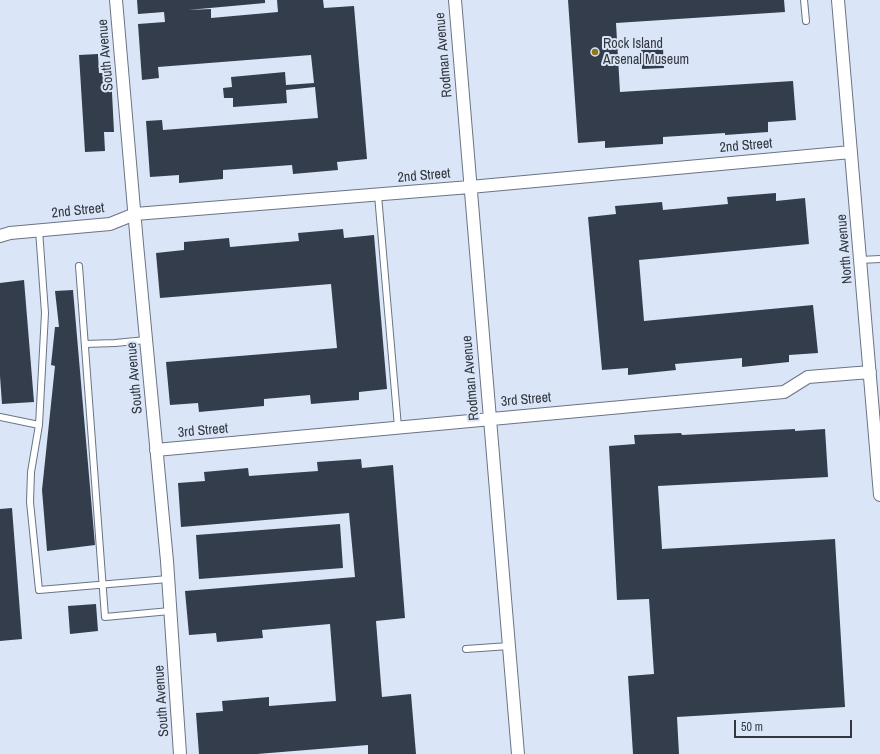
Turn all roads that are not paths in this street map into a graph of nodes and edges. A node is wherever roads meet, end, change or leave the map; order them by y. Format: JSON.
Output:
{"nodes":[{"id":1,"x":116,"y":0,"type":"edge"},
{"id":2,"x":455,"y":0,"type":"edge"},
{"id":3,"x":804,"y":0,"type":"edge"},
{"id":4,"x":838,"y":0,"type":"edge"},
{"id":5,"x":806,"y":21,"type":"dead end"},
{"id":6,"x":851,"y":152,"type":"junction"},
{"id":7,"x":470,"y":187,"type":"junction"},
{"id":8,"x":378,"y":195,"type":"junction"},
{"id":9,"x":135,"y":214,"type":"junction"},
{"id":10,"x":39,"y":230,"type":"junction"},
{"id":11,"x":0,"y":236,"type":"edge"},
{"id":12,"x":880,"y":259,"type":"edge"},
{"id":13,"x":860,"y":260,"type":"junction"},
{"id":14,"x":79,"y":266,"type":"dead end"},
{"id":15,"x":146,"y":340,"type":"junction"},
{"id":16,"x":85,"y":344,"type":"junction"},
{"id":17,"x":870,"y":372,"type":"junction"},
{"id":18,"x":0,"y":417,"type":"edge"},
{"id":19,"x":490,"y":419,"type":"junction"},
{"id":20,"x":39,"y":425,"type":"junction"},
{"id":21,"x":398,"y":427,"type":"junction"},
{"id":22,"x":156,"y":450,"type":"junction"},
{"id":23,"x":880,"y":494,"type":"edge"},
{"id":24,"x":168,"y":579,"type":"junction"},
{"id":25,"x":103,"y":585,"type":"junction"},
{"id":26,"x":170,"y":611,"type":"junction"},
{"id":27,"x":509,"y":646,"type":"junction"},
{"id":28,"x":466,"y":649,"type":"dead end"},
{"id":29,"x":180,"y":754,"type":"edge"},
{"id":30,"x":518,"y":754,"type":"edge"}],
"edges":[{"from":1,"to":9,"type":"street","name":"South Avenue"},
{"from":2,"to":7,"type":"street","name":"Rodman Avenue"},
{"from":3,"to":5,"type":"lane"},
{"from":4,"to":6,"type":"street","name":"North Avenue"},
{"from":6,"to":7,"type":"street","name":"2nd Street"},
{"from":6,"to":13,"type":"street","name":"North Avenue"},
{"from":7,"to":8,"type":"street","name":"2nd Street"},
{"from":7,"to":19,"type":"street","name":"Rodman Avenue"},
{"from":8,"to":9,"type":"street","name":"2nd Street"},
{"from":8,"to":21,"type":"lane"},
{"from":9,"to":10,"type":"street","name":"2nd Street"},
{"from":9,"to":15,"type":"street","name":"South Avenue"},
{"from":10,"to":11,"type":"street","name":"2nd Street"},
{"from":10,"to":20,"type":"lane"},
{"from":12,"to":13,"type":"lane"},
{"from":13,"to":17,"type":"street","name":"North Avenue"},
{"from":14,"to":16,"type":"lane"},
{"from":15,"to":16,"type":"lane"},
{"from":15,"to":22,"type":"street","name":"South Avenue"},
{"from":16,"to":25,"type":"lane"},
{"from":17,"to":19,"type":"street","name":"3rd Street"},
{"from":17,"to":23,"type":"street","name":"North Avenue"},
{"from":18,"to":20,"type":"lane"},
{"from":19,"to":21,"type":"street","name":"3rd Street"},
{"from":19,"to":27,"type":"street","name":"Rodman Avenue"},
{"from":20,"to":25,"type":"lane"},
{"from":21,"to":22,"type":"street","name":"3rd Street"},
{"from":22,"to":24,"type":"street","name":"South Avenue"},
{"from":24,"to":25,"type":"lane"},
{"from":24,"to":26,"type":"street","name":"South Avenue"},
{"from":25,"to":26,"type":"lane"},
{"from":26,"to":29,"type":"street","name":"South Avenue"},
{"from":27,"to":28,"type":"lane"},
{"from":27,"to":30,"type":"street","name":"Rodman Avenue"}]}
